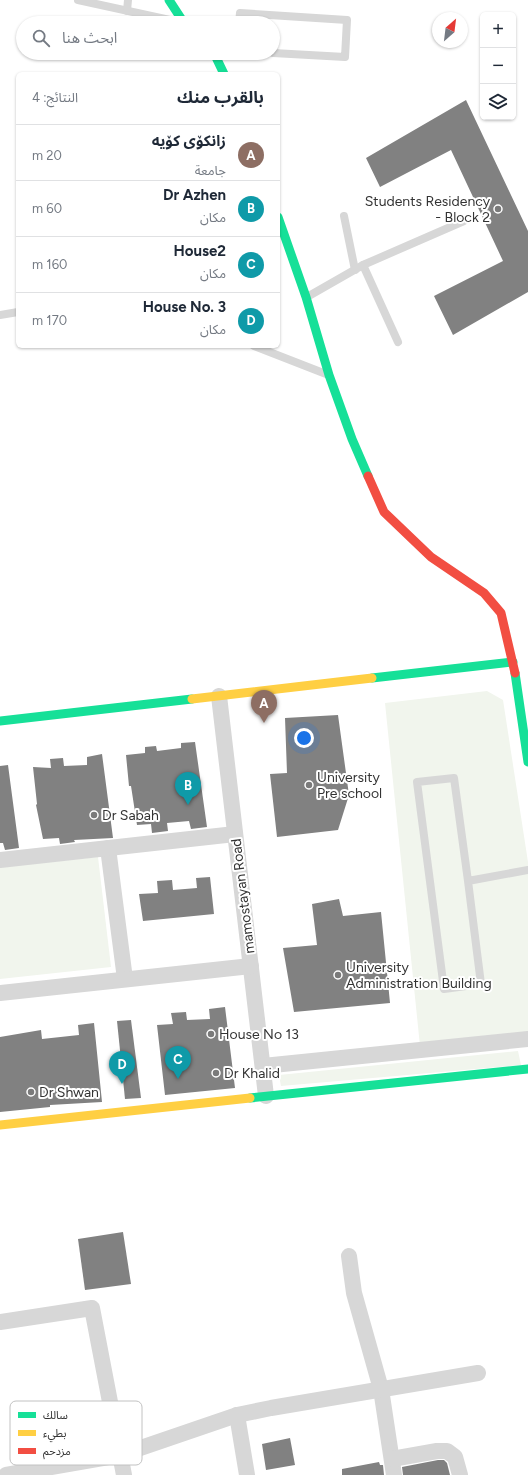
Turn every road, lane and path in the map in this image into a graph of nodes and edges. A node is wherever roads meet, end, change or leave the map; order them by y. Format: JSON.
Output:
{"nodes":[{"id":1,"x":78,"y":0,"type":"edge"},
{"id":2,"x":128,"y":0,"type":"edge"},
{"id":3,"x":169,"y":0,"type":"edge"},
{"id":4,"x":127,"y":11,"type":"junction"},
{"id":5,"x":150,"y":16,"type":"edge"},
{"id":6,"x":179,"y":16,"type":"edge"},
{"id":7,"x":240,"y":16,"type":"edge"},
{"id":8,"x":280,"y":53,"type":"edge"},
{"id":9,"x":217,"y":60,"type":"edge"},
{"id":10,"x":223,"y":72,"type":"edge"},
{"id":11,"x":344,"y":216,"type":"dead end"},
{"id":12,"x":464,"y":222,"type":"dead end"},
{"id":13,"x":280,"y":223,"type":"edge"},
{"id":14,"x":363,"y":265,"type":"junction"},
{"id":15,"x":355,"y":270,"type":"junction"},
{"id":16,"x":306,"y":297,"type":"junction"},
{"id":17,"x":16,"y":312,"type":"edge"},
{"id":18,"x":0,"y":315,"type":"edge"},
{"id":19,"x":398,"y":342,"type":"dead end"},
{"id":20,"x":259,"y":348,"type":"edge"},
{"id":21,"x":329,"y":375,"type":"junction"},
{"id":22,"x":513,"y":662,"type":"junction"},
{"id":23,"x":219,"y":696,"type":"junction"},
{"id":24,"x":0,"y":721,"type":"edge"},
{"id":25,"x":528,"y":762,"type":"edge"},
{"id":26,"x":235,"y":834,"type":"junction"},
{"id":27,"x":108,"y":848,"type":"junction"},
{"id":28,"x":0,"y":860,"type":"edge"},
{"id":29,"x":528,"y":870,"type":"edge"},
{"id":30,"x":468,"y":881,"type":"junction"},
{"id":31,"x":251,"y":966,"type":"junction"},
{"id":32,"x":125,"y":979,"type":"junction"},
{"id":33,"x":0,"y":993,"type":"edge"},
{"id":34,"x":528,"y":1039,"type":"edge"},
{"id":35,"x":263,"y":1066,"type":"junction"},
{"id":36,"x":528,"y":1069,"type":"edge"},
{"id":37,"x":266,"y":1096,"type":"junction"},
{"id":38,"x":0,"y":1125,"type":"edge"},
{"id":39,"x":349,"y":1256,"type":"dead end"},
{"id":40,"x":0,"y":1322,"type":"edge"},
{"id":41,"x":478,"y":1373,"type":"dead end"},
{"id":42,"x":381,"y":1389,"type":"junction"},
{"id":43,"x":110,"y":1401,"type":"edge"},
{"id":44,"x":237,"y":1415,"type":"junction"},
{"id":45,"x":142,"y":1447,"type":"edge"},
{"id":46,"x":63,"y":1465,"type":"edge"},
{"id":47,"x":122,"y":1465,"type":"edge"},
{"id":48,"x":393,"y":1467,"type":"edge"},
{"id":49,"x":6,"y":1475,"type":"edge"},
{"id":50,"x":124,"y":1475,"type":"edge"},
{"id":51,"x":247,"y":1475,"type":"edge"},
{"id":52,"x":460,"y":1475,"type":"edge"}],
"edges":[{"from":1,"to":4,"type":"lane"},
{"from":2,"to":4,"type":"lane"},
{"from":3,"to":6,"type":"street"},
{"from":4,"to":5,"type":"lane"},
{"from":7,"to":8,"type":"lane"},
{"from":9,"to":10,"type":"street"},
{"from":11,"to":15,"type":"lane"},
{"from":12,"to":14,"type":"lane"},
{"from":13,"to":16,"type":"street"},
{"from":14,"to":15,"type":"lane"},
{"from":14,"to":19,"type":"lane"},
{"from":15,"to":16,"type":"lane"},
{"from":16,"to":21,"type":"street"},
{"from":17,"to":18,"type":"lane"},
{"from":20,"to":21,"type":"lane"},
{"from":21,"to":22,"type":"street"},
{"from":22,"to":23,"type":"street"},
{"from":22,"to":25,"type":"street"},
{"from":23,"to":24,"type":"street"},
{"from":23,"to":26,"type":"street","name":"mamostayan Road"},
{"from":26,"to":27,"type":"street"},
{"from":26,"to":31,"type":"street","name":"mamostayan Road"},
{"from":27,"to":28,"type":"street"},
{"from":27,"to":32,"type":"street"},
{"from":29,"to":30,"type":"lane"},
{"from":30,"to":30,"type":"lane"},
{"from":31,"to":32,"type":"street"},
{"from":31,"to":35,"type":"street","name":"mamostayan Road"},
{"from":32,"to":33,"type":"street"},
{"from":34,"to":35,"type":"street"},
{"from":35,"to":37,"type":"street","name":"mamostayan Road"},
{"from":36,"to":37,"type":"street"},
{"from":37,"to":38,"type":"street"},
{"from":39,"to":42,"type":"street"},
{"from":40,"to":43,"type":"street"},
{"from":41,"to":42,"type":"street"},
{"from":42,"to":44,"type":"street"},
{"from":42,"to":48,"type":"street"},
{"from":44,"to":45,"type":"street"},
{"from":44,"to":51,"type":"street"},
{"from":46,"to":49,"type":"street"},
{"from":47,"to":50,"type":"street"},
{"from":48,"to":52,"type":"street"}]}
